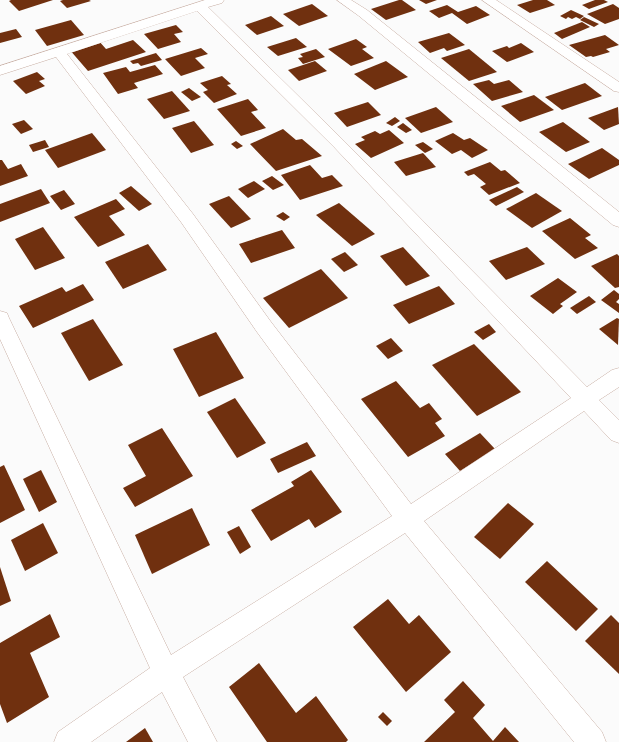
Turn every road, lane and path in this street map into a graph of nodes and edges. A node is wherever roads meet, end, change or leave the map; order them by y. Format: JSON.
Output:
{"nodes":[{"id":1,"x":218,"y":0,"type":"edge"},
{"id":2,"x":344,"y":0,"type":"edge"},
{"id":3,"x":488,"y":0,"type":"edge"},
{"id":4,"x":200,"y":7,"type":"junction"},
{"id":5,"x":58,"y":52,"type":"junction"},
{"id":6,"x":0,"y":71,"type":"edge"},
{"id":7,"x":619,"y":88,"type":"edge"},
{"id":8,"x":619,"y":221,"type":"edge"},
{"id":9,"x":0,"y":318,"type":"edge"},
{"id":10,"x":619,"y":376,"type":"edge"},
{"id":11,"x":584,"y":400,"type":"junction"},
{"id":12,"x":619,"y":434,"type":"edge"},
{"id":13,"x":408,"y":519,"type":"junction"},
{"id":14,"x":166,"y":673,"type":"junction"},
{"id":15,"x":68,"y":742,"type":"edge"},
{"id":16,"x":202,"y":742,"type":"edge"},
{"id":17,"x":592,"y":742,"type":"edge"}],
"edges":[{"from":1,"to":4,"type":"street"},
{"from":2,"to":8,"type":"street"},
{"from":3,"to":7,"type":"street"},
{"from":4,"to":5,"type":"street"},
{"from":4,"to":11,"type":"street"},
{"from":5,"to":6,"type":"street"},
{"from":5,"to":13,"type":"street"},
{"from":9,"to":14,"type":"street"},
{"from":10,"to":11,"type":"street"},
{"from":11,"to":12,"type":"street"},
{"from":11,"to":13,"type":"street"},
{"from":13,"to":14,"type":"street"},
{"from":13,"to":17,"type":"street"},
{"from":14,"to":15,"type":"street"},
{"from":14,"to":16,"type":"street"}]}
